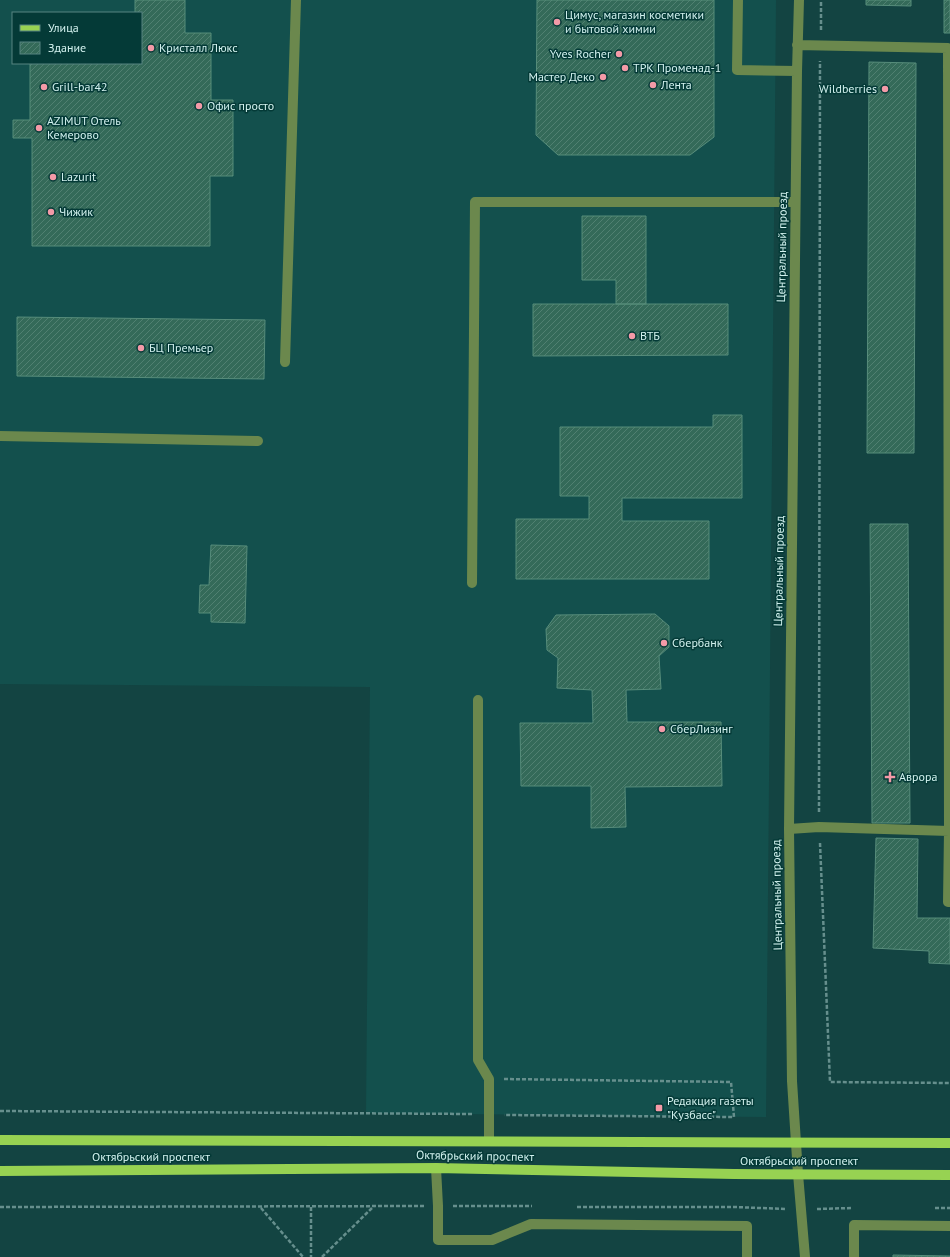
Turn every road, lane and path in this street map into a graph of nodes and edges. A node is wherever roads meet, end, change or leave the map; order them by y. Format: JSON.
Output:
{"nodes":[{"id":1,"x":296,"y":0,"type":"edge"},
{"id":2,"x":738,"y":0,"type":"edge"},
{"id":3,"x":800,"y":0,"type":"edge"},
{"id":4,"x":821,"y":0,"type":"edge"},
{"id":5,"x":797,"y":45,"type":"junction"},
{"id":6,"x":820,"y":46,"type":"junction"},
{"id":7,"x":949,"y":48,"type":"edge"},
{"id":8,"x":797,"y":71,"type":"junction"},
{"id":9,"x":795,"y":202,"type":"junction"},
{"id":10,"x":285,"y":362,"type":"dead end"},
{"id":11,"x":0,"y":436,"type":"edge"},
{"id":12,"x":258,"y":441,"type":"dead end"},
{"id":13,"x":472,"y":582,"type":"dead end"},
{"id":14,"x":478,"y":700,"type":"dead end"},
{"id":15,"x":819,"y":827,"type":"junction"},
{"id":16,"x":790,"y":829,"type":"junction"},
{"id":17,"x":949,"y":831,"type":"edge"},
{"id":18,"x":950,"y":902,"type":"edge"},
{"id":19,"x":490,"y":1079,"type":"junction"},
{"id":20,"x":950,"y":1083,"type":"edge"},
{"id":21,"x":0,"y":1111,"type":"edge"},
{"id":22,"x":490,"y":1114,"type":"junction"},
{"id":23,"x":0,"y":1140,"type":"edge"},
{"id":24,"x":489,"y":1141,"type":"junction"},
{"id":25,"x":796,"y":1142,"type":"junction"},
{"id":26,"x":950,"y":1143,"type":"edge"},
{"id":27,"x":436,"y":1168,"type":"junction"},
{"id":28,"x":0,"y":1171,"type":"edge"},
{"id":29,"x":798,"y":1174,"type":"junction"},
{"id":30,"x":950,"y":1175,"type":"edge"},
{"id":31,"x":374,"y":1206,"type":"junction"},
{"id":32,"x":438,"y":1206,"type":"junction"},
{"id":33,"x":534,"y":1206,"type":"dead end"},
{"id":34,"x":0,"y":1207,"type":"edge"},
{"id":35,"x":261,"y":1207,"type":"junction"},
{"id":36,"x":311,"y":1207,"type":"junction"},
{"id":37,"x":574,"y":1207,"type":"dead end"},
{"id":38,"x":830,"y":1208,"type":"dead end"},
{"id":39,"x":801,"y":1209,"type":"junction"},
{"id":40,"x":950,"y":1226,"type":"edge"},
{"id":41,"x":303,"y":1257,"type":"edge"},
{"id":42,"x":311,"y":1257,"type":"edge"},
{"id":43,"x":322,"y":1257,"type":"edge"},
{"id":44,"x":747,"y":1257,"type":"edge"},
{"id":45,"x":805,"y":1257,"type":"edge"},
{"id":46,"x":854,"y":1257,"type":"edge"}],
"edges":[{"from":1,"to":10,"type":"street"},
{"from":2,"to":8,"type":"street"},
{"from":3,"to":5,"type":"street","name":"Центральный проезд"},
{"from":4,"to":6,"type":"path"},
{"from":5,"to":6,"type":"street"},
{"from":5,"to":8,"type":"street","name":"Центральный проезд"},
{"from":6,"to":7,"type":"street"},
{"from":6,"to":15,"type":"path"},
{"from":7,"to":17,"type":"street"},
{"from":8,"to":9,"type":"street","name":"Центральный проезд"},
{"from":9,"to":13,"type":"street"},
{"from":9,"to":16,"type":"street","name":"Центральный проезд"},
{"from":11,"to":12,"type":"street"},
{"from":14,"to":19,"type":"street"},
{"from":15,"to":16,"type":"street"},
{"from":15,"to":17,"type":"street"},
{"from":15,"to":20,"type":"path"},
{"from":16,"to":25,"type":"street","name":"Центральный проезд"},
{"from":17,"to":18,"type":"street"},
{"from":19,"to":22,"type":"street"},
{"from":19,"to":22,"type":"path"},
{"from":21,"to":22,"type":"path"},
{"from":22,"to":24,"type":"street"},
{"from":23,"to":24,"type":"main road","name":"Октябрьский проспект"},
{"from":24,"to":25,"type":"main road","name":"Октябрьский проспект"},
{"from":25,"to":26,"type":"main road","name":"Октябрьский проспект"},
{"from":25,"to":29,"type":"street","name":"Центральный проезд"},
{"from":27,"to":28,"type":"main road","name":"Октябрьский проспект"},
{"from":27,"to":29,"type":"main road","name":"Октябрьский проспект"},
{"from":27,"to":32,"type":"street"},
{"from":29,"to":30,"type":"main road","name":"Октябрьский проспект"},
{"from":29,"to":39,"type":"street","name":"Центральный проезд"},
{"from":31,"to":32,"type":"path"},
{"from":31,"to":36,"type":"path"},
{"from":31,"to":43,"type":"path"},
{"from":32,"to":33,"type":"path"},
{"from":32,"to":44,"type":"street"},
{"from":34,"to":35,"type":"path"},
{"from":35,"to":36,"type":"path"},
{"from":35,"to":41,"type":"path"},
{"from":36,"to":42,"type":"path"},
{"from":37,"to":39,"type":"path"},
{"from":38,"to":39,"type":"path"},
{"from":39,"to":45,"type":"street","name":"Центральный проезд"},
{"from":40,"to":46,"type":"street"}]}
